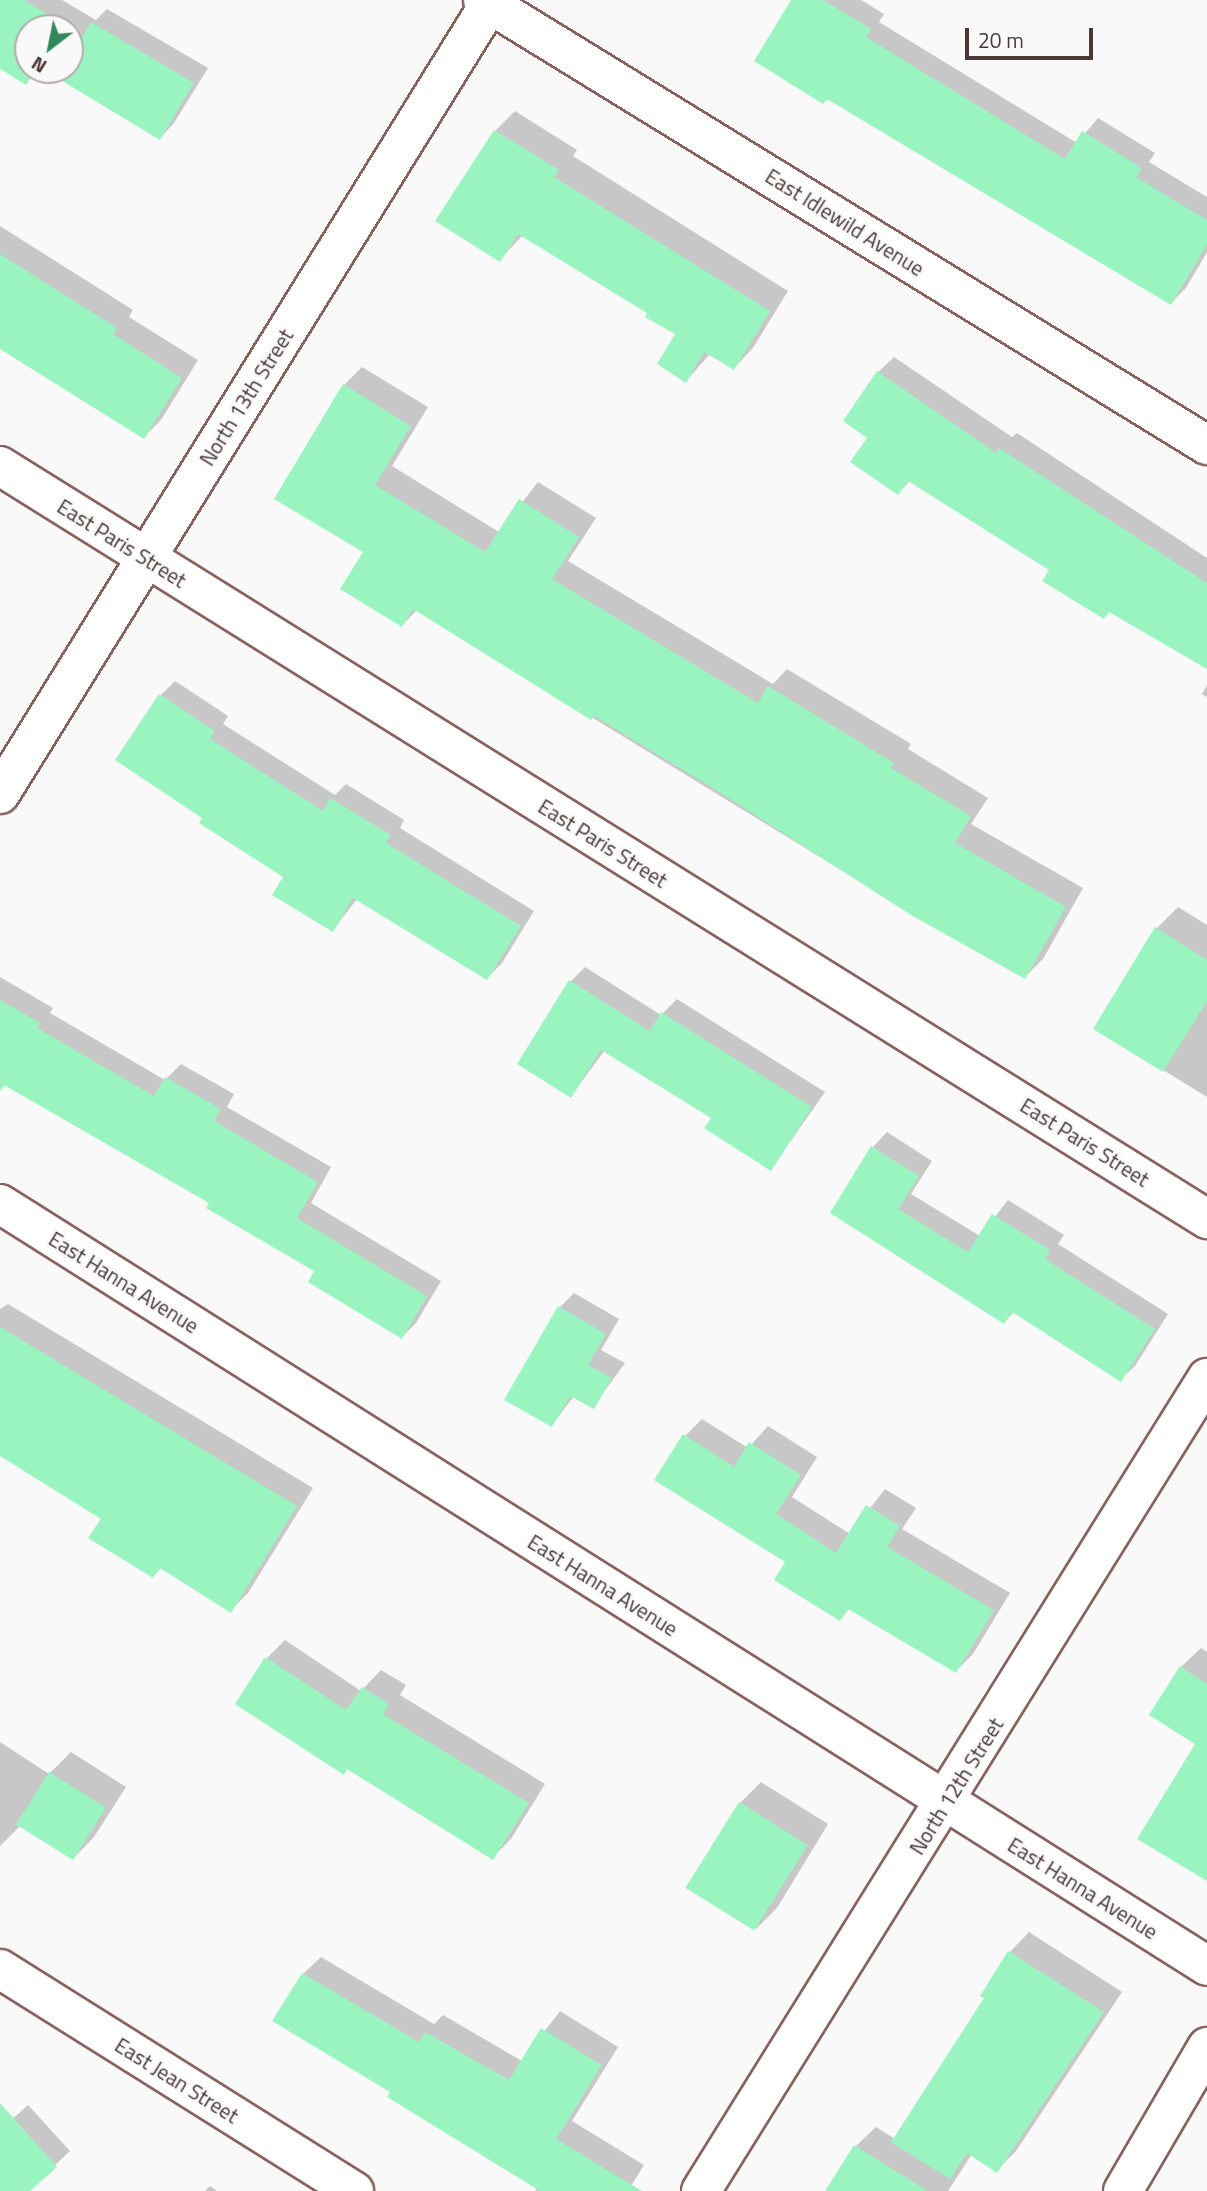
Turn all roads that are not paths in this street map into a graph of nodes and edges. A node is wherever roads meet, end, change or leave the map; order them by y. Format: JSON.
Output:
{"nodes":[{"id":1,"x":488,"y":1,"type":"edge"},
{"id":2,"x":1207,"y":445,"type":"edge"},
{"id":3,"x":0,"y":466,"type":"edge"},
{"id":4,"x":146,"y":558,"type":"junction"},
{"id":5,"x":0,"y":794,"type":"edge"},
{"id":6,"x":0,"y":1203,"type":"edge"},
{"id":7,"x":1207,"y":1219,"type":"edge"},
{"id":8,"x":1207,"y":1378,"type":"edge"},
{"id":9,"x":947,"y":1803,"type":"junction"},
{"id":10,"x":1207,"y":1966,"type":"edge"},
{"id":11,"x":0,"y":1969,"type":"edge"},
{"id":12,"x":1207,"y":2047,"type":"edge"},
{"id":13,"x":354,"y":2191,"type":"edge"},
{"id":14,"x":701,"y":2191,"type":"edge"},
{"id":15,"x":1123,"y":2191,"type":"edge"}],
"edges":[{"from":1,"to":2,"type":"street","name":"East Idlewild Avenue"},
{"from":1,"to":4,"type":"street","name":"North 13th Street"},
{"from":3,"to":4,"type":"street","name":"East Paris Street"},
{"from":4,"to":5,"type":"street","name":"North 13th Street"},
{"from":4,"to":7,"type":"street","name":"East Paris Street"},
{"from":6,"to":9,"type":"street","name":"East Hanna Avenue"},
{"from":8,"to":9,"type":"street","name":"North 12th Street"},
{"from":9,"to":10,"type":"street","name":"East Hanna Avenue"},
{"from":9,"to":14,"type":"street","name":"North 12th Street"},
{"from":11,"to":13,"type":"street","name":"East Jean Street"},
{"from":12,"to":15,"type":"street"}]}
